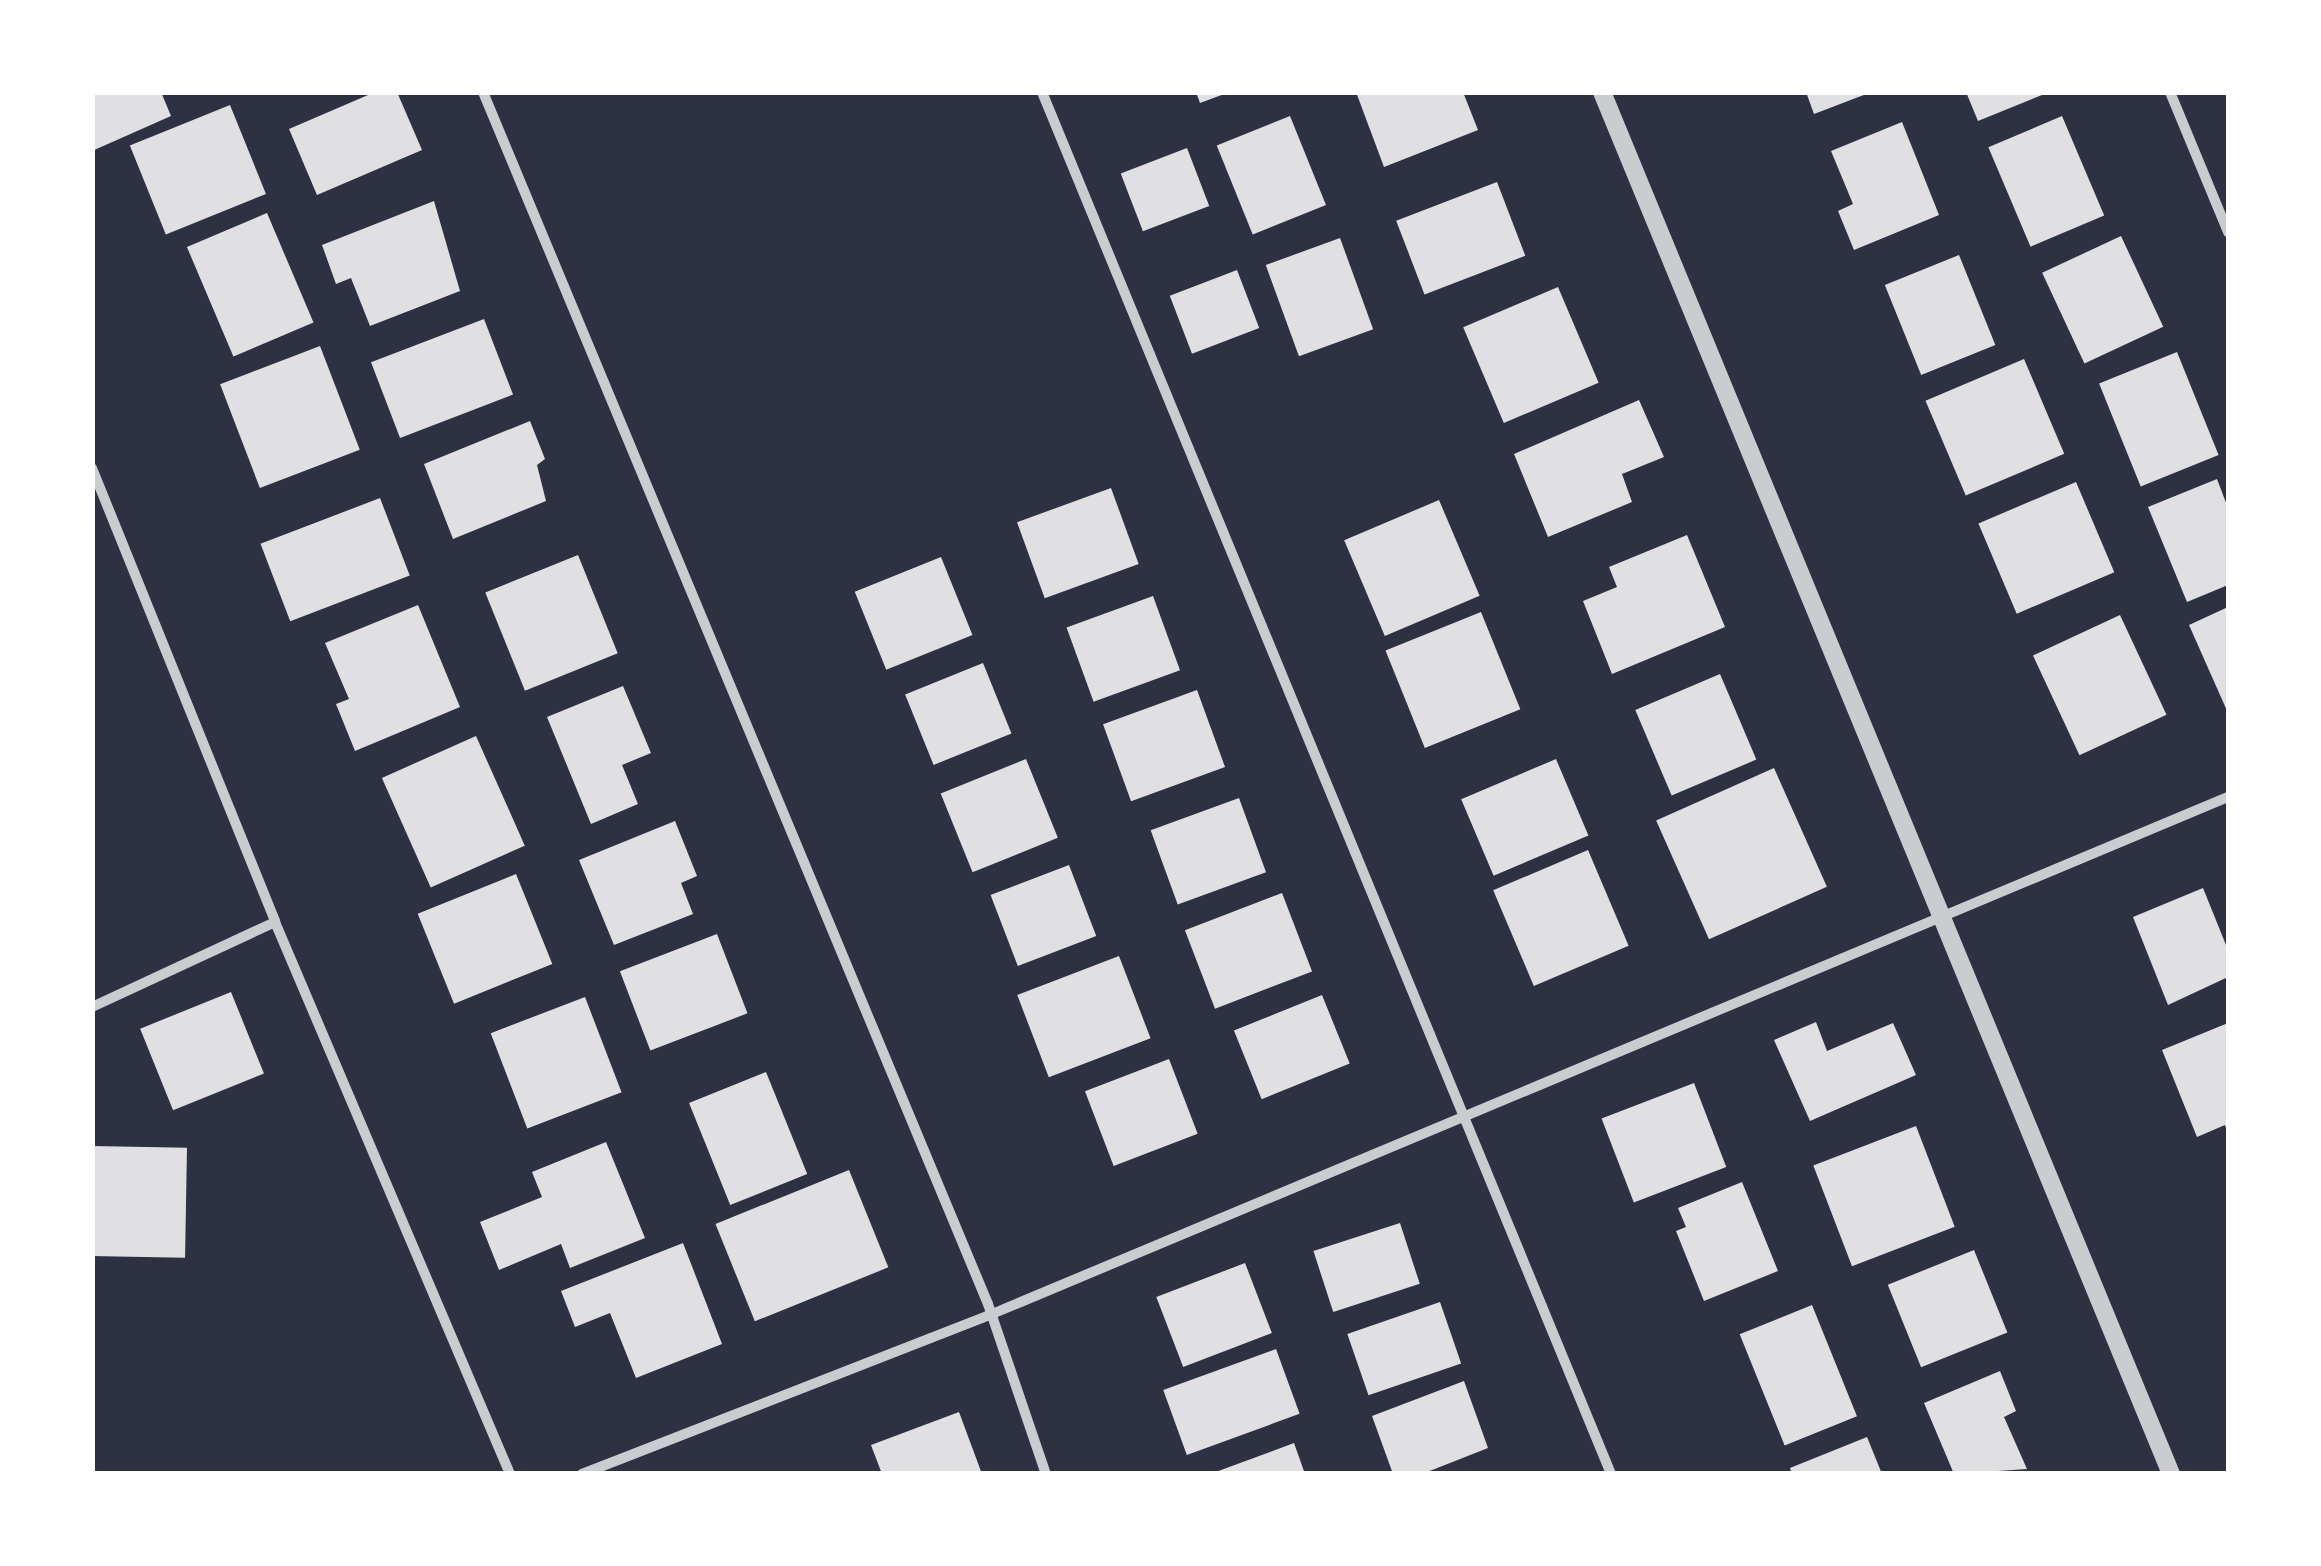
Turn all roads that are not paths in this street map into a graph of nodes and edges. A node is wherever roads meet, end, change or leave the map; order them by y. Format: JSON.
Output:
{"nodes":[{"id":1,"x":484,"y":92,"type":"edge"},
{"id":2,"x":1042,"y":92,"type":"edge"},
{"id":3,"x":1602,"y":92,"type":"edge"},
{"id":4,"x":2170,"y":92,"type":"edge"},
{"id":5,"x":2228,"y":232,"type":"edge"},
{"id":6,"x":92,"y":468,"type":"edge"},
{"id":7,"x":2228,"y":798,"type":"edge"},
{"id":8,"x":1942,"y":918,"type":"junction"},
{"id":9,"x":275,"y":922,"type":"junction"},
{"id":10,"x":92,"y":1006,"type":"edge"},
{"id":11,"x":1466,"y":1116,"type":"junction"},
{"id":12,"x":992,"y":1314,"type":"junction"},
{"id":13,"x":510,"y":1474,"type":"edge"},
{"id":14,"x":582,"y":1474,"type":"edge"},
{"id":15,"x":1046,"y":1474,"type":"edge"},
{"id":16,"x":1611,"y":1474,"type":"edge"},
{"id":17,"x":2171,"y":1474,"type":"edge"}],
"edges":[{"from":1,"to":12,"type":"street"},
{"from":2,"to":11,"type":"street"},
{"from":3,"to":8,"type":"street"},
{"from":4,"to":5,"type":"street"},
{"from":6,"to":9,"type":"street"},
{"from":7,"to":8,"type":"street"},
{"from":8,"to":11,"type":"street"},
{"from":8,"to":17,"type":"street"},
{"from":9,"to":10,"type":"street"},
{"from":9,"to":13,"type":"street"},
{"from":11,"to":12,"type":"street"},
{"from":11,"to":16,"type":"street"},
{"from":12,"to":14,"type":"street"},
{"from":12,"to":15,"type":"street"}]}
